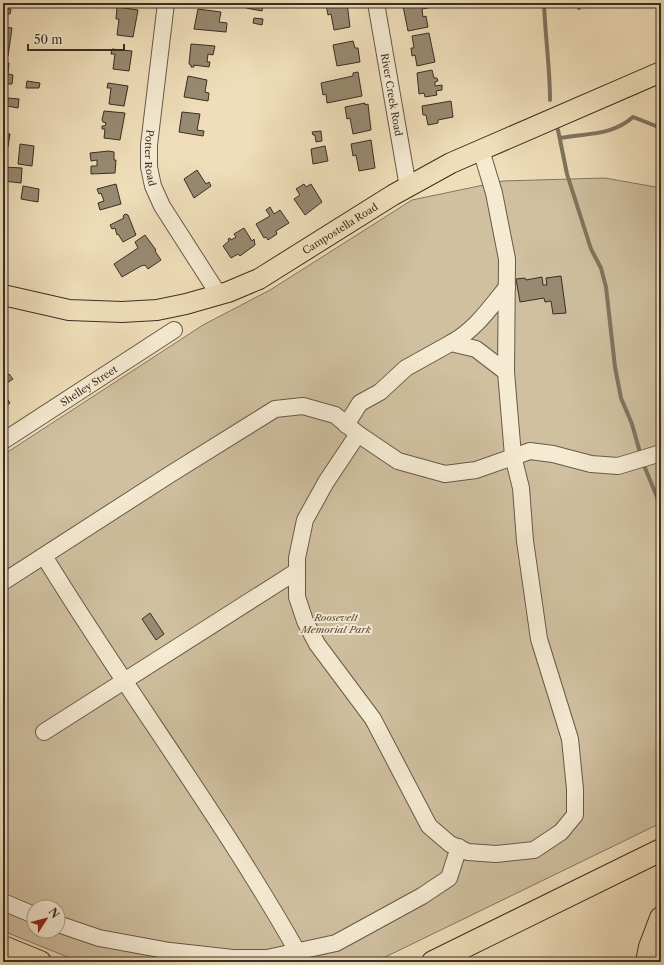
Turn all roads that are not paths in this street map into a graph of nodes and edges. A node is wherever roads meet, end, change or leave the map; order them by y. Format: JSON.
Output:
{"nodes":[{"id":1,"x":166,"y":3,"type":"edge"},
{"id":2,"x":376,"y":3,"type":"edge"},
{"id":3,"x":661,"y":72,"type":"edge"},
{"id":4,"x":481,"y":150,"type":"junction"},
{"id":5,"x":408,"y":187,"type":"junction"},
{"id":6,"x":507,"y":286,"type":"junction"},
{"id":7,"x":3,"y":295,"type":"edge"},
{"id":8,"x":219,"y":295,"type":"junction"},
{"id":9,"x":174,"y":330,"type":"dead end"},
{"id":10,"x":451,"y":343,"type":"junction"},
{"id":11,"x":506,"y":372,"type":"junction"},
{"id":12,"x":352,"y":429,"type":"junction"},
{"id":13,"x":3,"y":441,"type":"edge"},
{"id":14,"x":657,"y":454,"type":"edge"},
{"id":15,"x":513,"y":456,"type":"junction"},
{"id":16,"x":44,"y":556,"type":"junction"},
{"id":17,"x":297,"y":571,"type":"junction"},
{"id":18,"x":3,"y":582,"type":"edge"},
{"id":19,"x":123,"y":681,"type":"junction"},
{"id":20,"x":44,"y":732,"type":"dead end"},
{"id":21,"x":459,"y":848,"type":"junction"},
{"id":22,"x":661,"y":850,"type":"edge"},
{"id":23,"x":3,"y":902,"type":"edge"},
{"id":24,"x":26,"y":912,"type":"edge"},
{"id":25,"x":661,"y":918,"type":"edge"},
{"id":26,"x":66,"y":927,"type":"edge"},
{"id":27,"x":3,"y":947,"type":"edge"},
{"id":28,"x":297,"y":951,"type":"junction"},
{"id":29,"x":3,"y":960,"type":"edge"},
{"id":30,"x":8,"y":962,"type":"edge"},
{"id":31,"x":40,"y":962,"type":"edge"},
{"id":32,"x":433,"y":962,"type":"edge"},
{"id":33,"x":647,"y":962,"type":"edge"}],
"edges":[{"from":1,"to":8,"type":"street","name":"Potter Road"},
{"from":2,"to":5,"type":"street","name":"River Creek Road"},
{"from":3,"to":4,"type":"main road","name":"Campostella Road"},
{"from":4,"to":5,"type":"main road","name":"Campostella Road"},
{"from":4,"to":6,"type":"street"},
{"from":5,"to":8,"type":"main road","name":"Campostella Road"},
{"from":6,"to":10,"type":"street"},
{"from":6,"to":11,"type":"street"},
{"from":7,"to":8,"type":"main road","name":"Campostella Road"},
{"from":9,"to":13,"type":"street","name":"Shelley Street"},
{"from":10,"to":11,"type":"street"},
{"from":10,"to":12,"type":"street"},
{"from":11,"to":15,"type":"street"},
{"from":12,"to":15,"type":"street"},
{"from":12,"to":16,"type":"street"},
{"from":12,"to":17,"type":"street"},
{"from":14,"to":15,"type":"street"},
{"from":15,"to":21,"type":"street"},
{"from":16,"to":18,"type":"street"},
{"from":16,"to":19,"type":"street"},
{"from":17,"to":19,"type":"street"},
{"from":17,"to":21,"type":"street"},
{"from":19,"to":20,"type":"street"},
{"from":19,"to":28,"type":"street"},
{"from":21,"to":28,"type":"street"},
{"from":22,"to":32,"type":"highway"},
{"from":23,"to":24,"type":"street"},
{"from":25,"to":33,"type":"highway"},
{"from":26,"to":28,"type":"street"},
{"from":27,"to":31,"type":"highway"},
{"from":29,"to":30,"type":"highway"}]}
